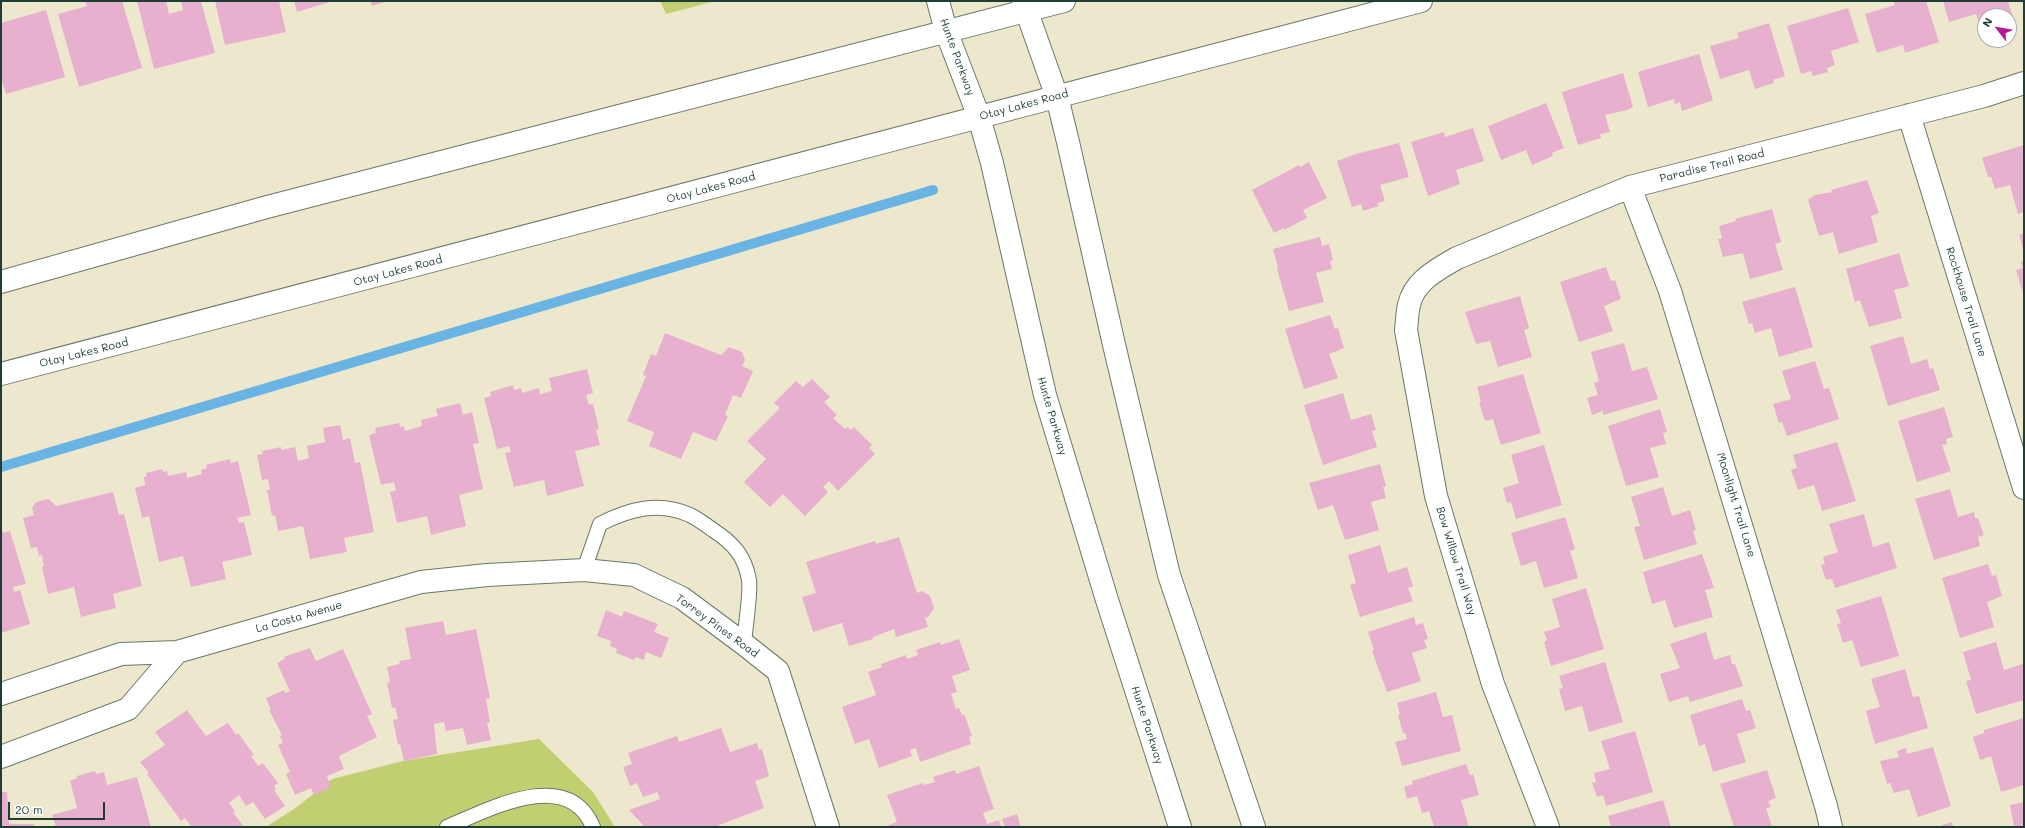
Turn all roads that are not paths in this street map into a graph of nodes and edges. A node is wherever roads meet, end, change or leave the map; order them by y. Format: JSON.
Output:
{"nodes":[{"id":1,"x":938,"y":1,"type":"edge"},
{"id":2,"x":1064,"y":1,"type":"edge"},
{"id":3,"x":1421,"y":1,"type":"edge"},
{"id":4,"x":1024,"y":6,"type":"edge"},
{"id":5,"x":946,"y":31,"type":"junction"},
{"id":6,"x":2024,"y":83,"type":"edge"},
{"id":7,"x":1057,"y":97,"type":"junction"},
{"id":8,"x":1909,"y":115,"type":"junction"},
{"id":9,"x":979,"y":117,"type":"junction"},
{"id":10,"x":1630,"y":187,"type":"junction"},
{"id":11,"x":1,"y":282,"type":"edge"},
{"id":12,"x":1416,"y":288,"type":"joint"},
{"id":13,"x":1,"y":374,"type":"edge"},
{"id":14,"x":2024,"y":488,"type":"edge"},
{"id":15,"x":584,"y":570,"type":"junction"},
{"id":16,"x":421,"y":582,"type":"joint"},
{"id":17,"x":744,"y":644,"type":"junction"},
{"id":18,"x":177,"y":652,"type":"junction"},
{"id":19,"x":1,"y":694,"type":"edge"},
{"id":20,"x":1,"y":756,"type":"edge"},
{"id":21,"x":447,"y":827,"type":"edge"},
{"id":22,"x":593,"y":827,"type":"edge"},
{"id":23,"x":828,"y":827,"type":"edge"},
{"id":24,"x":1180,"y":827,"type":"edge"},
{"id":25,"x":1254,"y":827,"type":"edge"},
{"id":26,"x":1548,"y":827,"type":"edge"},
{"id":27,"x":1831,"y":827,"type":"edge"}],
"edges":[{"from":1,"to":5,"type":"main road","name":"Hunte Parkway"},
{"from":2,"to":4,"type":"main road"},
{"from":3,"to":7,"type":"main road","name":"Otay Lakes Road"},
{"from":4,"to":5,"type":"main road"},
{"from":4,"to":7,"type":"main road"},
{"from":5,"to":9,"type":"main road","name":"Hunte Parkway"},
{"from":5,"to":11,"type":"main road"},
{"from":6,"to":8,"type":"main road","name":"Paradise Trail Road"},
{"from":7,"to":9,"type":"main road","name":"Otay Lakes Road"},
{"from":7,"to":25,"type":"main road"},
{"from":8,"to":10,"type":"main road","name":"Paradise Trail Road"},
{"from":8,"to":14,"type":"main road","name":"Rockhouse Trail Lane"},
{"from":9,"to":13,"type":"main road","name":"Otay Lakes Road"},
{"from":9,"to":24,"type":"main road","name":"Hunte Parkway"},
{"from":10,"to":12,"type":"main road","name":"Paradise Trail Road"},
{"from":10,"to":27,"type":"main road","name":"Moonlight Trail Lane"},
{"from":12,"to":26,"type":"main road","name":"Bow Willow Trail Way"},
{"from":15,"to":16,"type":"main road","name":"Torrey Pines Road"},
{"from":15,"to":17,"type":"main road","name":"Torrey Pines Road"},
{"from":15,"to":17,"type":"lane"},
{"from":16,"to":18,"type":"main road","name":"La Costa Avenue"},
{"from":17,"to":23,"type":"main road","name":"Torrey Pines Road"},
{"from":18,"to":19,"type":"main road","name":"La Costa Avenue"},
{"from":18,"to":20,"type":"main road"},
{"from":21,"to":22,"type":"lane"}]}
